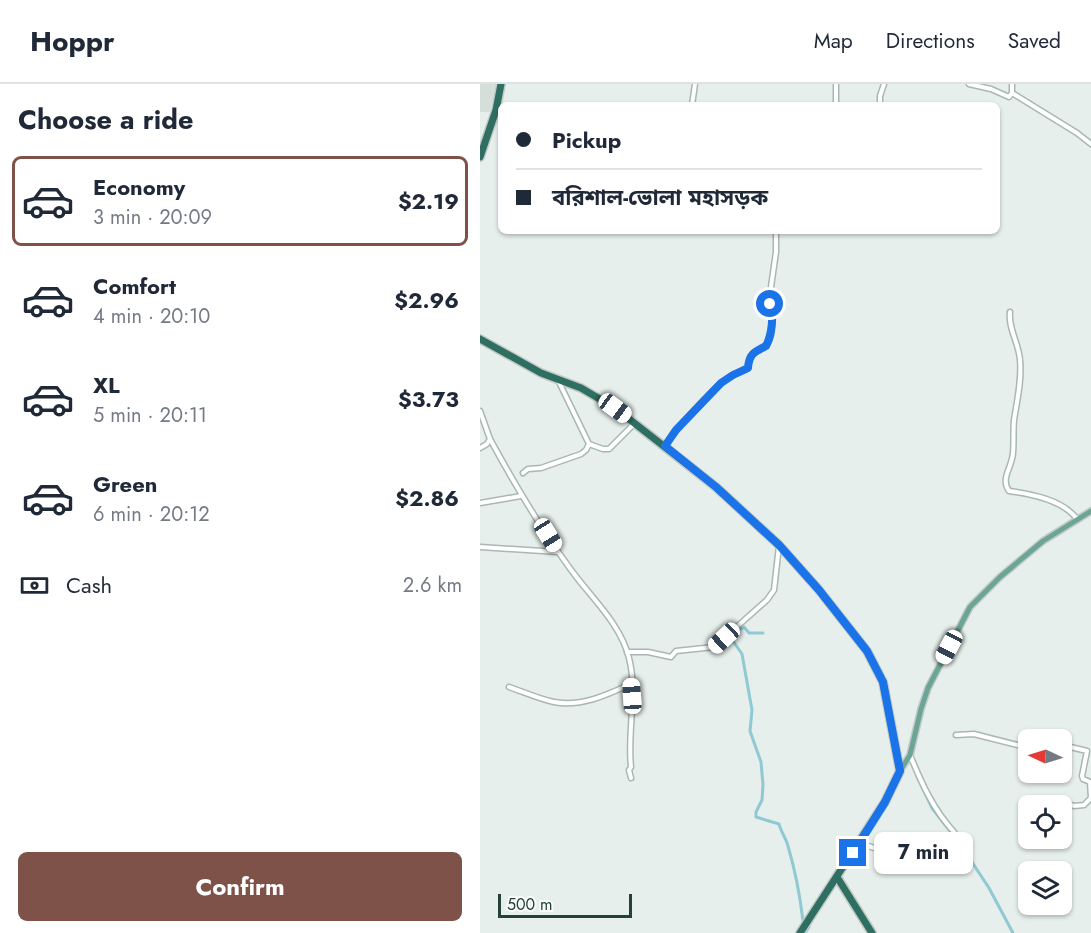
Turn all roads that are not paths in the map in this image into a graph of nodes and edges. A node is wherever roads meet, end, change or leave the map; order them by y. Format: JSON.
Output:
{"nodes":[{"id":1,"x":501,"y":84,"type":"edge"},
{"id":2,"x":695,"y":84,"type":"edge"},
{"id":3,"x":837,"y":84,"type":"edge"},
{"id":4,"x":884,"y":84,"type":"edge"},
{"id":5,"x":969,"y":84,"type":"edge"},
{"id":6,"x":1012,"y":84,"type":"edge"},
{"id":7,"x":1012,"y":93,"type":"junction"},
{"id":8,"x":692,"y":102,"type":"edge"},
{"id":9,"x":836,"y":102,"type":"edge"},
{"id":10,"x":880,"y":102,"type":"edge"},
{"id":11,"x":1091,"y":144,"type":"edge"},
{"id":12,"x":480,"y":157,"type":"edge"},
{"id":13,"x":776,"y":234,"type":"edge"},
{"id":14,"x":1010,"y":312,"type":"dead end"},
{"id":15,"x":480,"y":339,"type":"edge"},
{"id":16,"x":557,"y":379,"type":"junction"},
{"id":17,"x":480,"y":411,"type":"edge"},
{"id":18,"x":634,"y":423,"type":"junction"},
{"id":19,"x":490,"y":439,"type":"junction"},
{"id":20,"x":589,"y":444,"type":"junction"},
{"id":21,"x":665,"y":446,"type":"junction"},
{"id":22,"x":480,"y":448,"type":"edge"},
{"id":23,"x":523,"y":473,"type":"dead end"},
{"id":24,"x":522,"y":496,"type":"junction"},
{"id":25,"x":480,"y":503,"type":"edge"},
{"id":26,"x":1091,"y":511,"type":"edge"},
{"id":27,"x":1077,"y":519,"type":"junction"},
{"id":28,"x":779,"y":545,"type":"junction"},
{"id":29,"x":480,"y":547,"type":"edge"},
{"id":30,"x":559,"y":552,"type":"junction"},
{"id":31,"x":627,"y":652,"type":"junction"},
{"id":32,"x":631,"y":684,"type":"junction"},
{"id":33,"x":509,"y":687,"type":"dead end"},
{"id":34,"x":956,"y":735,"type":"dead end"},
{"id":35,"x":1018,"y":745,"type":"edge"},
{"id":36,"x":1072,"y":747,"type":"edge"},
{"id":37,"x":910,"y":755,"type":"junction"},
{"id":38,"x":900,"y":771,"type":"junction"},
{"id":39,"x":631,"y":778,"type":"dead end"},
{"id":40,"x":1091,"y":798,"type":"edge"},
{"id":41,"x":1072,"y":805,"type":"edge"},
{"id":42,"x":954,"y":832,"type":"dead end"},
{"id":43,"x":859,"y":842,"type":"junction"},
{"id":44,"x":889,"y":869,"type":"dead end"},
{"id":45,"x":840,"y":880,"type":"junction"},
{"id":46,"x":800,"y":933,"type":"edge"},
{"id":47,"x":872,"y":933,"type":"edge"}],
"edges":[{"from":1,"to":12,"type":"highway"},
{"from":2,"to":8,"type":"street"},
{"from":3,"to":9,"type":"street"},
{"from":4,"to":10,"type":"street"},
{"from":5,"to":7,"type":"street"},
{"from":6,"to":7,"type":"street"},
{"from":7,"to":11,"type":"street"},
{"from":13,"to":21,"type":"street"},
{"from":14,"to":27,"type":"street"},
{"from":15,"to":16,"type":"highway"},
{"from":16,"to":18,"type":"highway"},
{"from":16,"to":20,"type":"street"},
{"from":17,"to":19,"type":"street"},
{"from":18,"to":20,"type":"street"},
{"from":18,"to":21,"type":"highway"},
{"from":19,"to":22,"type":"street"},
{"from":19,"to":24,"type":"street"},
{"from":20,"to":23,"type":"street"},
{"from":21,"to":28,"type":"highway"},
{"from":24,"to":25,"type":"street"},
{"from":24,"to":30,"type":"street"},
{"from":26,"to":27,"type":"main road"},
{"from":27,"to":37,"type":"main road"},
{"from":28,"to":31,"type":"street"},
{"from":28,"to":38,"type":"highway"},
{"from":29,"to":30,"type":"street"},
{"from":30,"to":31,"type":"street"},
{"from":31,"to":32,"type":"street"},
{"from":32,"to":33,"type":"street"},
{"from":32,"to":39,"type":"street"},
{"from":34,"to":35,"type":"street"},
{"from":36,"to":40,"type":"street"},
{"from":37,"to":38,"type":"main road"},
{"from":37,"to":42,"type":"street"},
{"from":38,"to":43,"type":"highway"},
{"from":40,"to":41,"type":"street"},
{"from":43,"to":44,"type":"street"},
{"from":43,"to":45,"type":"highway"},
{"from":45,"to":46,"type":"highway"},
{"from":45,"to":47,"type":"highway"}]}
